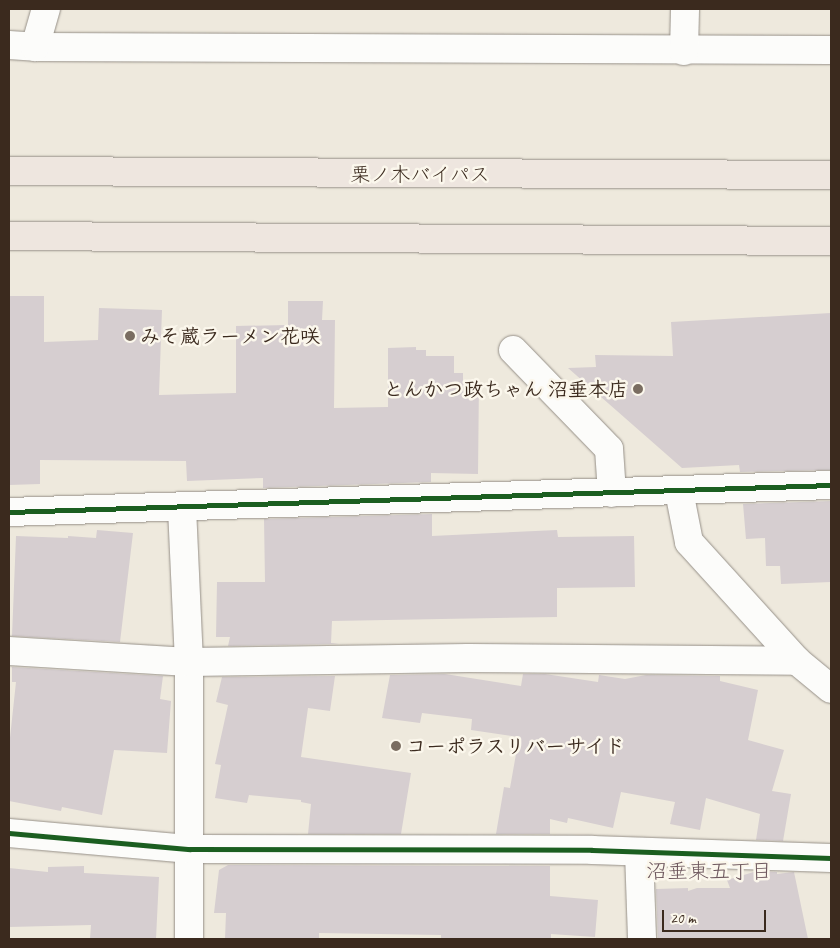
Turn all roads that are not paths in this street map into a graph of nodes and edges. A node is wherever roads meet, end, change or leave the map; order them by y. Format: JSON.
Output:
{"nodes":[{"id":1,"x":46,"y":9,"type":"edge"},
{"id":2,"x":685,"y":9,"type":"edge"},
{"id":3,"x":9,"y":45,"type":"edge"},
{"id":4,"x":36,"y":47,"type":"junction"},
{"id":5,"x":831,"y":50,"type":"edge"},
{"id":6,"x":684,"y":51,"type":"junction"},
{"id":7,"x":9,"y":171,"type":"edge"},
{"id":8,"x":831,"y":175,"type":"edge"},
{"id":9,"x":9,"y":236,"type":"edge"},
{"id":10,"x":831,"y":241,"type":"edge"},
{"id":11,"x":513,"y":350,"type":"dead end"},
{"id":12,"x":831,"y":485,"type":"edge"},
{"id":13,"x":679,"y":491,"type":"junction"},
{"id":14,"x":612,"y":493,"type":"junction"},
{"id":15,"x":182,"y":508,"type":"junction"},
{"id":16,"x":9,"y":512,"type":"edge"},
{"id":17,"x":9,"y":651,"type":"edge"},
{"id":18,"x":797,"y":661,"type":"junction"},
{"id":19,"x":189,"y":662,"type":"junction"},
{"id":20,"x":831,"y":689,"type":"edge"},
{"id":21,"x":9,"y":833,"type":"edge"},
{"id":22,"x":190,"y":849,"type":"junction"},
{"id":23,"x":639,"y":852,"type":"junction"},
{"id":24,"x":831,"y":858,"type":"edge"},
{"id":25,"x":189,"y":939,"type":"edge"},
{"id":26,"x":642,"y":939,"type":"edge"}],
"edges":[{"from":1,"to":4,"type":"street"},
{"from":2,"to":6,"type":"street"},
{"from":3,"to":4,"type":"street"},
{"from":4,"to":6,"type":"street"},
{"from":5,"to":6,"type":"street"},
{"from":7,"to":8,"type":"main road","name":"栗ノ木バイパス"},
{"from":9,"to":10,"type":"main road"},
{"from":11,"to":14,"type":"street"},
{"from":12,"to":13,"type":"street"},
{"from":13,"to":14,"type":"street"},
{"from":13,"to":18,"type":"street"},
{"from":14,"to":15,"type":"street"},
{"from":15,"to":16,"type":"street"},
{"from":15,"to":19,"type":"street"},
{"from":17,"to":19,"type":"street"},
{"from":18,"to":19,"type":"street"},
{"from":18,"to":20,"type":"street"},
{"from":19,"to":22,"type":"street"},
{"from":21,"to":22,"type":"street"},
{"from":22,"to":23,"type":"street"},
{"from":22,"to":25,"type":"street"},
{"from":23,"to":24,"type":"street"},
{"from":23,"to":26,"type":"street"}]}
